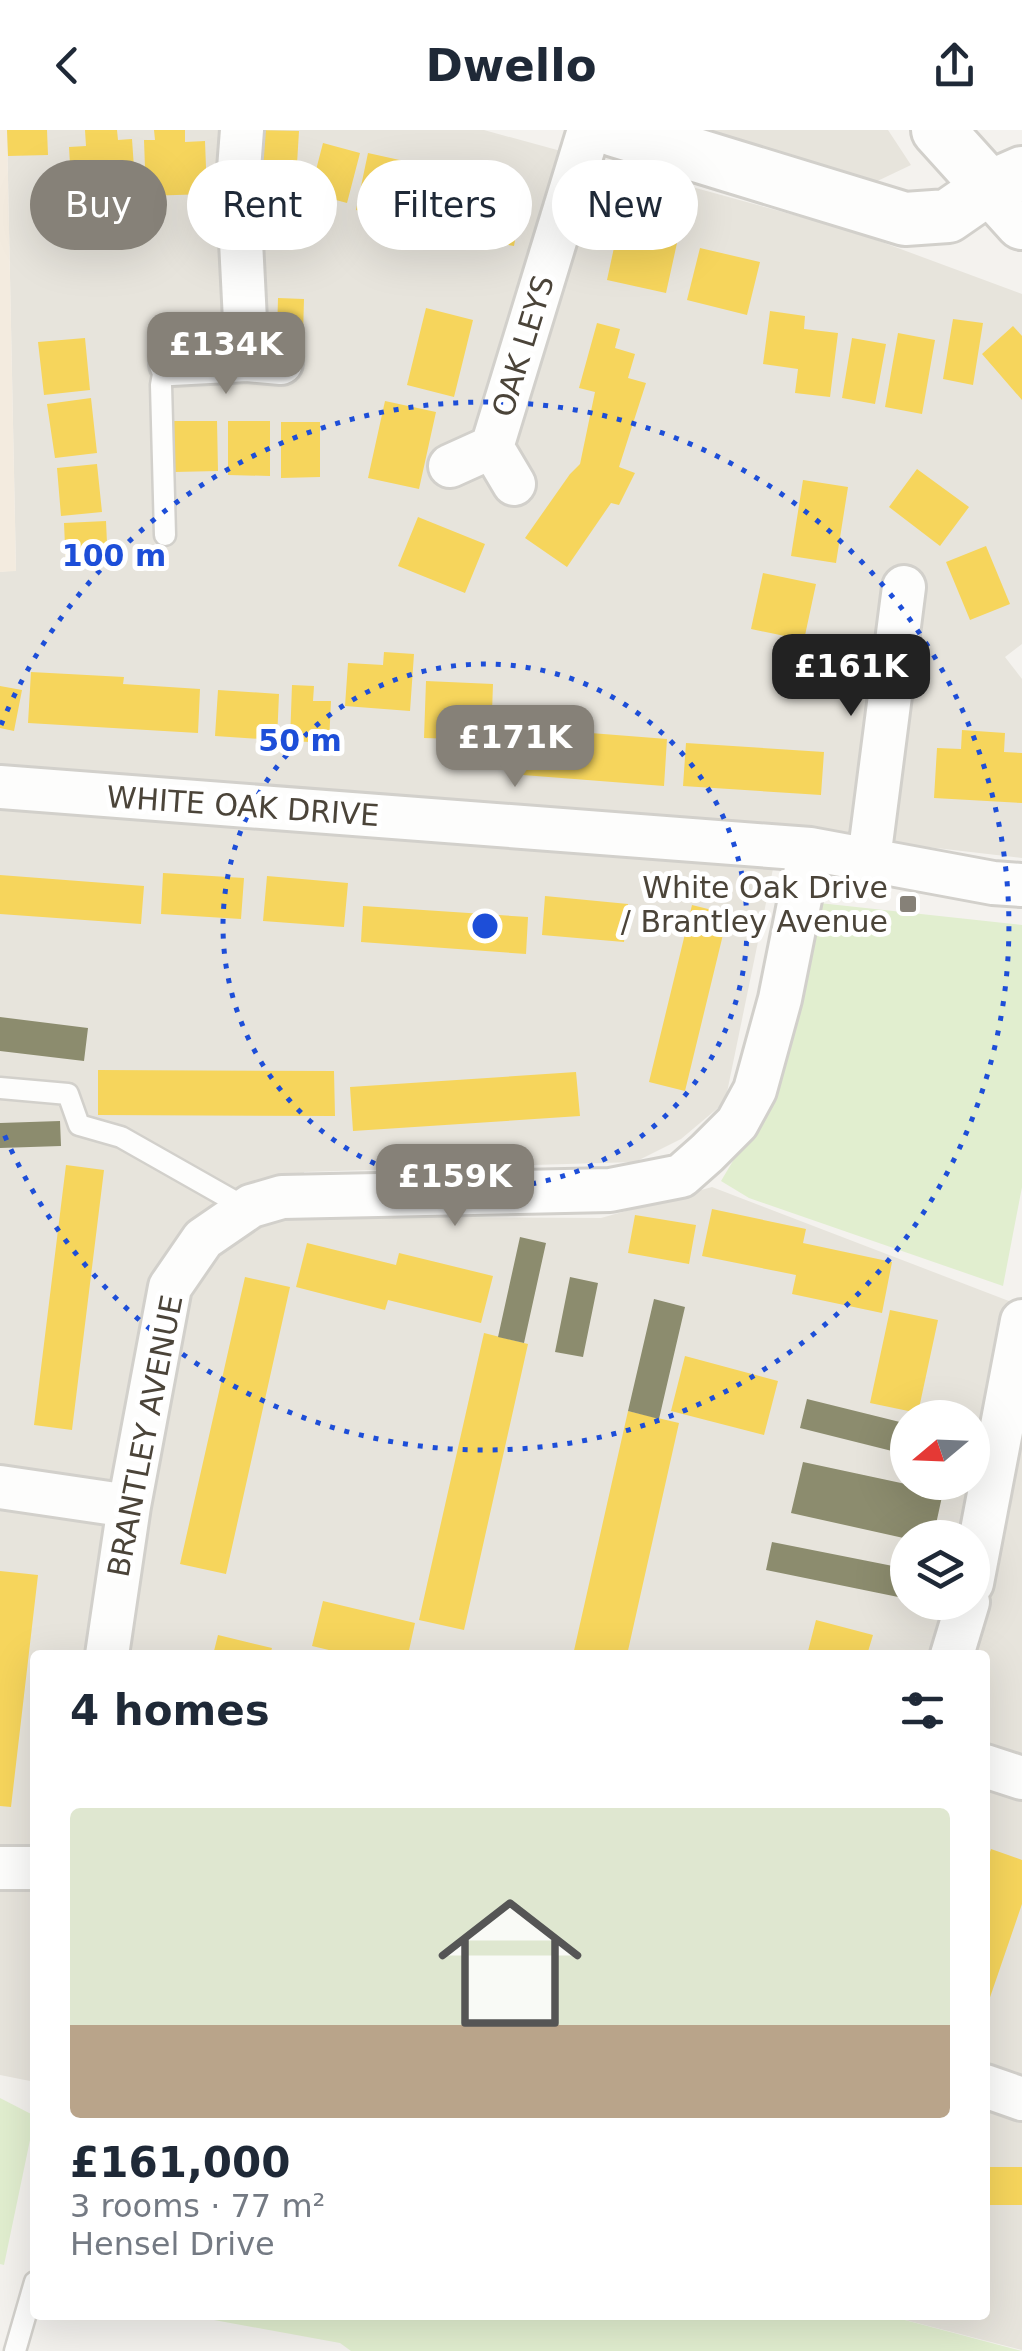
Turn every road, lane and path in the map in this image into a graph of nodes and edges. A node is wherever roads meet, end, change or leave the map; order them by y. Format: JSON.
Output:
{"nodes":[{"id":1,"x":242,"y":130,"type":"edge"},
{"id":2,"x":588,"y":130,"type":"edge"},
{"id":3,"x":614,"y":130,"type":"edge"},
{"id":4,"x":938,"y":130,"type":"edge"},
{"id":5,"x":1011,"y":194,"type":"edge"},
{"id":6,"x":172,"y":364,"type":"joint"},
{"id":7,"x":492,"y":447,"type":"junction"},
{"id":8,"x":450,"y":466,"type":"dead end"},
{"id":9,"x":514,"y":484,"type":"dead end"},
{"id":10,"x":165,"y":535,"type":"dead end"},
{"id":11,"x":904,"y":587,"type":"dead end"},
{"id":12,"x":0,"y":787,"type":"edge"},
{"id":13,"x":810,"y":849,"type":"junction"},
{"id":14,"x":869,"y":860,"type":"junction"},
{"id":15,"x":1022,"y":885,"type":"edge"},
{"id":16,"x":0,"y":1088,"type":"edge"},
{"id":17,"x":248,"y":1209,"type":"junction"},
{"id":18,"x":1022,"y":1321,"type":"edge"},
{"id":19,"x":0,"y":1487,"type":"edge"},
{"id":20,"x":129,"y":1506,"type":"junction"},
{"id":21,"x":984,"y":1520,"type":"edge"},
{"id":22,"x":963,"y":1620,"type":"edge"},
{"id":23,"x":109,"y":1650,"type":"edge"},
{"id":24,"x":954,"y":1650,"type":"edge"},
{"id":25,"x":990,"y":1768,"type":"edge"},
{"id":26,"x":1022,"y":1778,"type":"edge"},
{"id":27,"x":0,"y":1868,"type":"edge"},
{"id":28,"x":30,"y":1868,"type":"edge"},
{"id":29,"x":990,"y":2088,"type":"edge"},
{"id":30,"x":1022,"y":2099,"type":"edge"},
{"id":31,"x":30,"y":2299,"type":"edge"},
{"id":32,"x":15,"y":2351,"type":"edge"}],
"edges":[{"from":1,"to":6,"type":"street"},
{"from":2,"to":7,"type":"street","name":"OAK LEYS"},
{"from":3,"to":5,"type":"street"},
{"from":4,"to":5,"type":"street"},
{"from":6,"to":10,"type":"lane"},
{"from":7,"to":8,"type":"street","name":"OAK LEYS"},
{"from":7,"to":9,"type":"street","name":"OAK LEYS"},
{"from":11,"to":14,"type":"street"},
{"from":12,"to":13,"type":"street","name":"WHITE OAK DRIVE"},
{"from":13,"to":14,"type":"street","name":"WHITE OAK DRIVE"},
{"from":13,"to":17,"type":"street","name":"BRANTLEY AVENUE"},
{"from":14,"to":15,"type":"street","name":"WHITE OAK DRIVE"},
{"from":16,"to":17,"type":"lane"},
{"from":17,"to":20,"type":"street","name":"BRANTLEY AVENUE"},
{"from":18,"to":21,"type":"street"},
{"from":19,"to":20,"type":"street"},
{"from":20,"to":23,"type":"street","name":"BRANTLEY AVENUE"},
{"from":22,"to":24,"type":"street"},
{"from":25,"to":26,"type":"street"},
{"from":27,"to":28,"type":"street"},
{"from":29,"to":30,"type":"street"},
{"from":31,"to":32,"type":"lane"}]}
